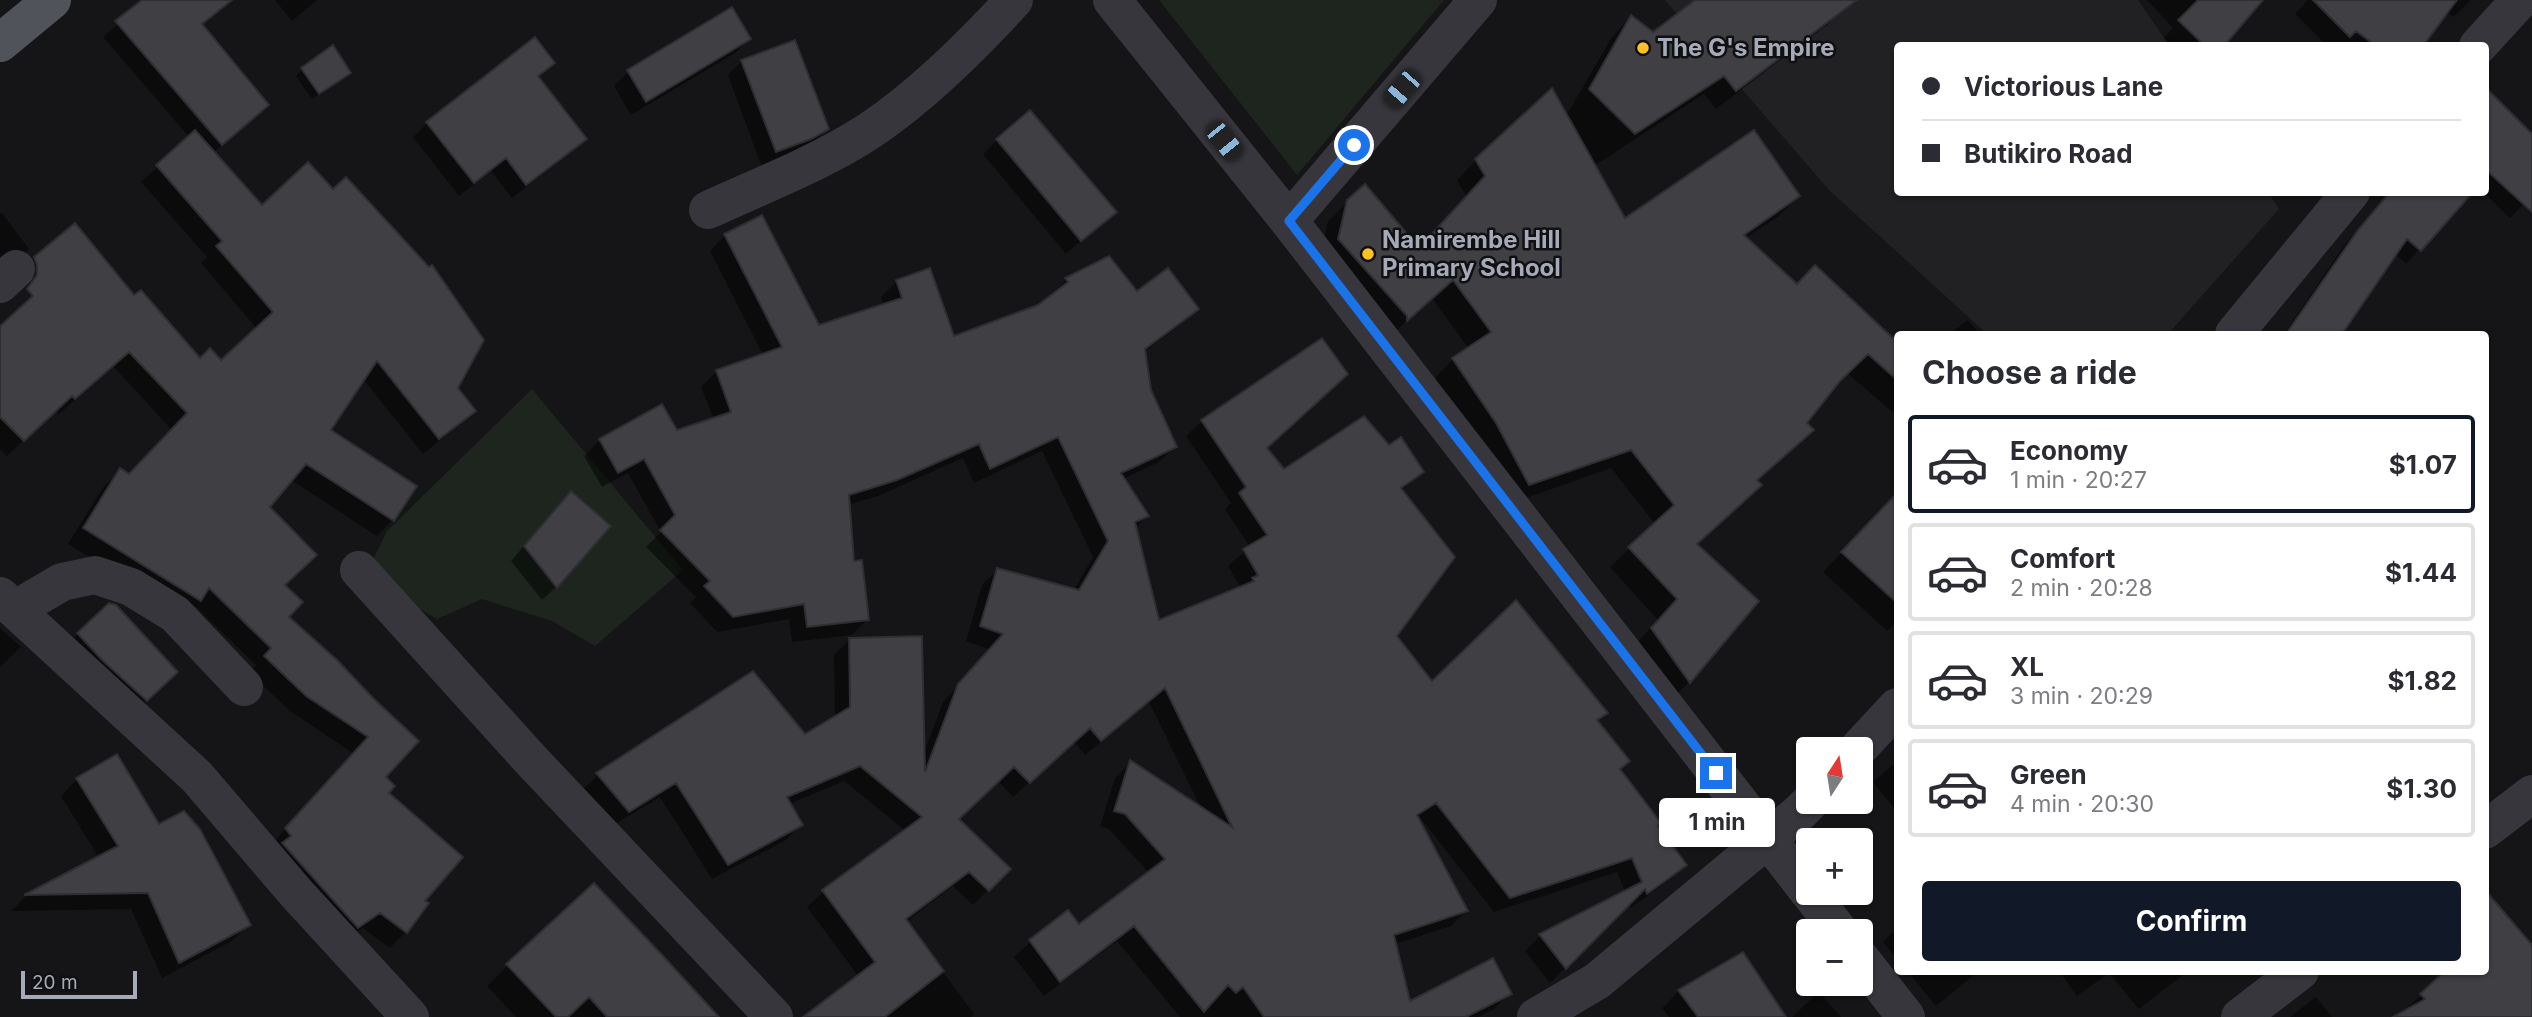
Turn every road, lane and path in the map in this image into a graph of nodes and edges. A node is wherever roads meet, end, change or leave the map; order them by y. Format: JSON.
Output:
{"nodes":[{"id":1,"x":52,"y":0,"type":"edge"},
{"id":2,"x":1014,"y":0,"type":"edge"},
{"id":3,"x":1112,"y":0,"type":"edge"},
{"id":4,"x":1478,"y":0,"type":"edge"},
{"id":5,"x":2519,"y":0,"type":"edge"},
{"id":6,"x":2482,"y":42,"type":"edge"},
{"id":7,"x":0,"y":43,"type":"edge"},
{"id":8,"x":2348,"y":196,"type":"edge"},
{"id":9,"x":708,"y":210,"type":"dead end"},
{"id":10,"x":1289,"y":221,"type":"junction"},
{"id":11,"x":2236,"y":331,"type":"edge"},
{"id":12,"x":359,"y":570,"type":"dead end"},
{"id":13,"x":8,"y":603,"type":"edge"},
{"id":14,"x":244,"y":687,"type":"dead end"},
{"id":15,"x":1894,"y":710,"type":"edge"},
{"id":16,"x":1869,"y":737,"type":"edge"},
{"id":17,"x":2532,"y":794,"type":"edge"},
{"id":18,"x":1796,"y":814,"type":"edge"},
{"id":19,"x":2489,"y":827,"type":"edge"},
{"id":20,"x":1768,"y":839,"type":"junction"},
{"id":21,"x":1796,"y":876,"type":"edge"},
{"id":22,"x":1818,"y":905,"type":"edge"},
{"id":23,"x":1829,"y":919,"type":"edge"},
{"id":24,"x":1873,"y":975,"type":"edge"},
{"id":25,"x":2295,"y":975,"type":"edge"},
{"id":26,"x":410,"y":1017,"type":"edge"},
{"id":27,"x":774,"y":1017,"type":"edge"},
{"id":28,"x":1536,"y":1017,"type":"edge"},
{"id":29,"x":1906,"y":1017,"type":"edge"},
{"id":30,"x":2240,"y":1017,"type":"edge"}],
"edges":[{"from":1,"to":7,"type":"main road"},
{"from":2,"to":9,"type":"street"},
{"from":3,"to":10,"type":"street"},
{"from":4,"to":10,"type":"street"},
{"from":5,"to":6,"type":"street"},
{"from":8,"to":11,"type":"street"},
{"from":10,"to":20,"type":"street"},
{"from":12,"to":27,"type":"street"},
{"from":13,"to":14,"type":"street"},
{"from":13,"to":26,"type":"street"},
{"from":15,"to":16,"type":"street"},
{"from":17,"to":19,"type":"street"},
{"from":18,"to":20,"type":"street"},
{"from":20,"to":21,"type":"street"},
{"from":20,"to":28,"type":"street"},
{"from":22,"to":23,"type":"street"},
{"from":24,"to":29,"type":"street"},
{"from":25,"to":30,"type":"street"}]}
